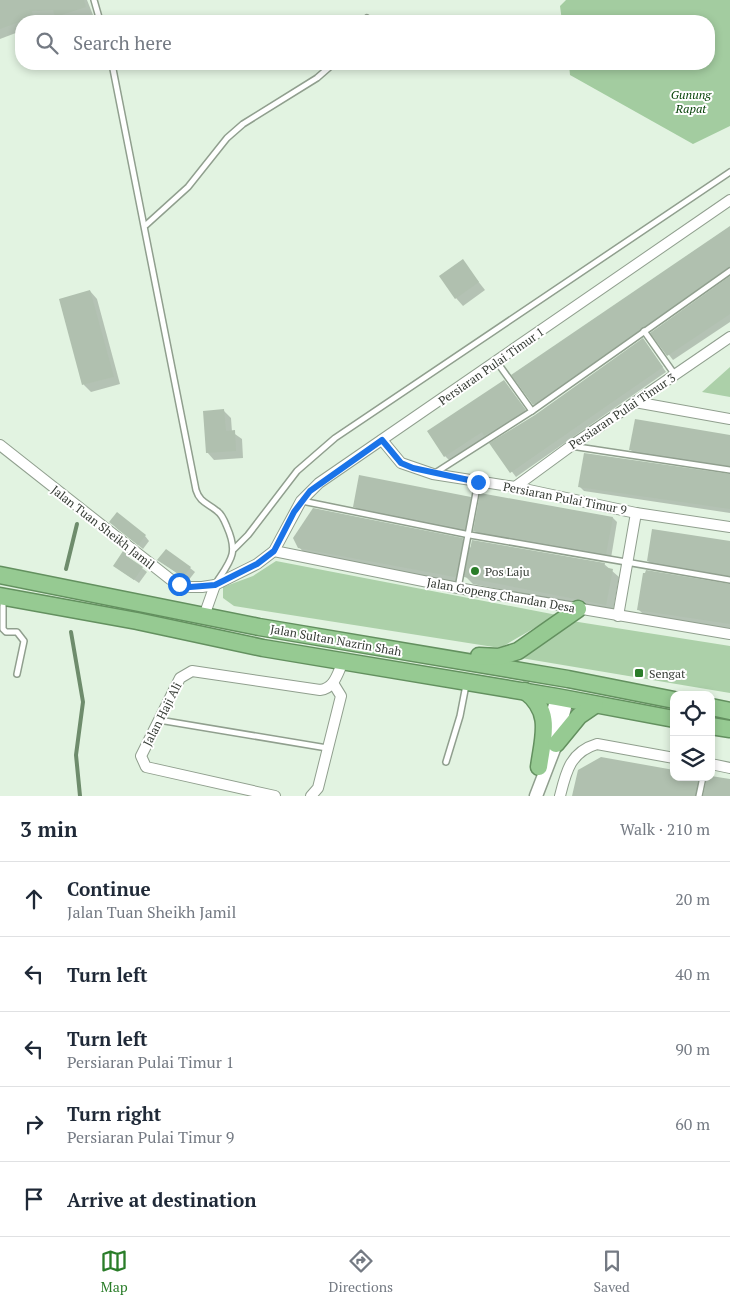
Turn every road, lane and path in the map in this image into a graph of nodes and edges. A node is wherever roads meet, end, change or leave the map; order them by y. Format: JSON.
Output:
{"nodes":[{"id":1,"x":94,"y":0,"type":"edge"},
{"id":2,"x":98,"y":15,"type":"edge"},
{"id":3,"x":113,"y":70,"type":"edge"},
{"id":4,"x":326,"y":70,"type":"edge"},
{"id":5,"x":730,"y":172,"type":"edge"},
{"id":6,"x":730,"y":200,"type":"edge"},
{"id":7,"x":146,"y":225,"type":"junction"},
{"id":8,"x":730,"y":271,"type":"edge"},
{"id":9,"x":644,"y":331,"type":"junction"},
{"id":10,"x":730,"y":337,"type":"edge"},
{"id":11,"x":497,"y":362,"type":"junction"},
{"id":12,"x":675,"y":375,"type":"junction"},
{"id":13,"x":635,"y":402,"type":"junction"},
{"id":14,"x":532,"y":411,"type":"junction"},
{"id":15,"x":730,"y":418,"type":"edge"},
{"id":16,"x":382,"y":440,"type":"junction"},
{"id":17,"x":0,"y":446,"type":"edge"},
{"id":18,"x":571,"y":446,"type":"junction"},
{"id":19,"x":730,"y":470,"type":"edge"},
{"id":20,"x":433,"y":474,"type":"junction"},
{"id":21,"x":478,"y":482,"type":"junction"},
{"id":22,"x":515,"y":487,"type":"junction"},
{"id":23,"x":301,"y":501,"type":"junction"},
{"id":24,"x":636,"y":513,"type":"junction"},
{"id":25,"x":730,"y":527,"type":"edge"},
{"id":26,"x":470,"y":535,"type":"junction"},
{"id":27,"x":234,"y":550,"type":"junction"},
{"id":28,"x":274,"y":551,"type":"junction"},
{"id":29,"x":627,"y":564,"type":"junction"},
{"id":30,"x":0,"y":576,"type":"edge"},
{"id":31,"x":730,"y":580,"type":"edge"},
{"id":32,"x":215,"y":585,"type":"junction"},
{"id":33,"x":458,"y":588,"type":"junction"},
{"id":34,"x":1,"y":597,"type":"edge"},
{"id":35,"x":578,"y":609,"type":"junction"},
{"id":36,"x":204,"y":616,"type":"junction"},
{"id":37,"x":618,"y":616,"type":"junction"},
{"id":38,"x":137,"y":621,"type":"junction"},
{"id":39,"x":730,"y":634,"type":"edge"},
{"id":40,"x":263,"y":648,"type":"junction"},
{"id":41,"x":442,"y":658,"type":"junction"},
{"id":42,"x":343,"y":662,"type":"junction"},
{"id":43,"x":18,"y":674,"type":"dead end"},
{"id":44,"x":466,"y":681,"type":"junction"},
{"id":45,"x":334,"y":683,"type":"junction"},
{"id":46,"x":525,"y":691,"type":"junction"},
{"id":47,"x":563,"y":695,"type":"junction"},
{"id":48,"x":670,"y":699,"type":"edge"},
{"id":49,"x":596,"y":704,"type":"junction"},
{"id":50,"x":670,"y":705,"type":"edge"},
{"id":51,"x":670,"y":718,"type":"edge"},
{"id":52,"x":158,"y":720,"type":"junction"},
{"id":53,"x":715,"y":727,"type":"edge"},
{"id":54,"x":730,"y":729,"type":"edge"},
{"id":55,"x":556,"y":744,"type":"junction"},
{"id":56,"x":327,"y":748,"type":"junction"},
{"id":57,"x":670,"y":757,"type":"edge"},
{"id":58,"x":446,"y":762,"type":"dead end"},
{"id":59,"x":715,"y":765,"type":"edge"},
{"id":60,"x":539,"y":767,"type":"junction"},
{"id":61,"x":730,"y":768,"type":"edge"},
{"id":62,"x":702,"y":781,"type":"edge"},
{"id":63,"x":537,"y":792,"type":"edge"},
{"id":64,"x":275,"y":796,"type":"edge"},
{"id":65,"x":311,"y":796,"type":"edge"},
{"id":66,"x":560,"y":796,"type":"edge"},
{"id":67,"x":699,"y":796,"type":"edge"}],
"edges":[{"from":1,"to":2,"type":"lane"},
{"from":3,"to":7,"type":"lane"},
{"from":4,"to":7,"type":"lane"},
{"from":5,"to":27,"type":"lane"},
{"from":6,"to":11,"type":"street","name":"Persiaran Pulai Timur 1"},
{"from":7,"to":27,"type":"lane"},
{"from":8,"to":9,"type":"lane"},
{"from":9,"to":12,"type":"lane"},
{"from":9,"to":14,"type":"lane"},
{"from":10,"to":12,"type":"street","name":"Persiaran Pulai Timur 3"},
{"from":11,"to":14,"type":"lane"},
{"from":11,"to":16,"type":"street","name":"Persiaran Pulai Timur 1"},
{"from":12,"to":13,"type":"street","name":"Persiaran Pulai Timur 3"},
{"from":13,"to":15,"type":"street"},
{"from":13,"to":18,"type":"street","name":"Persiaran Pulai Timur 3"},
{"from":14,"to":20,"type":"lane"},
{"from":16,"to":20,"type":"street","name":"Persiaran Pulai Timur 9"},
{"from":16,"to":23,"type":"street","name":"Persiaran Pulai Timur 1"},
{"from":17,"to":32,"type":"street","name":"Jalan Tuan Sheikh Jamil"},
{"from":18,"to":19,"type":"lane"},
{"from":18,"to":22,"type":"street","name":"Persiaran Pulai Timur 3"},
{"from":20,"to":21,"type":"street","name":"Persiaran Pulai Timur 9"},
{"from":21,"to":22,"type":"street","name":"Persiaran Pulai Timur 9"},
{"from":21,"to":26,"type":"lane"},
{"from":22,"to":24,"type":"street","name":"Persiaran Pulai Timur 9"},
{"from":23,"to":26,"type":"lane"},
{"from":23,"to":28,"type":"street","name":"Persiaran Pulai Timur 1"},
{"from":24,"to":25,"type":"street","name":"Persiaran Pulai Timur 9"},
{"from":24,"to":29,"type":"street"},
{"from":26,"to":29,"type":"lane"},
{"from":26,"to":33,"type":"lane"},
{"from":27,"to":32,"type":"lane"},
{"from":28,"to":32,"type":"street"},
{"from":28,"to":33,"type":"street","name":"Jalan Gopeng Chandan Desa"},
{"from":29,"to":31,"type":"lane"},
{"from":29,"to":37,"type":"street"},
{"from":30,"to":36,"type":"highway","name":"Jalan Sultan Nazrin Shah"},
{"from":32,"to":36,"type":"street"},
{"from":33,"to":35,"type":"street","name":"Jalan Gopeng Chandan Desa"},
{"from":34,"to":38,"type":"highway","name":"Jalan Sultan Nazrin Shah"},
{"from":34,"to":43,"type":"lane"},
{"from":35,"to":37,"type":"street","name":"Jalan Gopeng Chandan Desa"},
{"from":35,"to":41,"type":"highway"},
{"from":36,"to":38,"type":"highway"},
{"from":36,"to":40,"type":"highway"},
{"from":36,"to":41,"type":"highway","name":"Jalan Sultan Nazrin Shah"},
{"from":37,"to":39,"type":"street","name":"Jalan Gopeng Chandan Desa"},
{"from":38,"to":40,"type":"highway","name":"Jalan Sultan Nazrin Shah"},
{"from":40,"to":42,"type":"highway","name":"Jalan Sultan Nazrin Shah"},
{"from":41,"to":47,"type":"highway"},
{"from":41,"to":48,"type":"highway","name":"Jalan Sultan Nazrin Shah"},
{"from":42,"to":44,"type":"highway","name":"Jalan Sultan Nazrin Shah"},
{"from":42,"to":45,"type":"street"},
{"from":44,"to":46,"type":"highway","name":"Jalan Sultan Nazrin Shah"},
{"from":44,"to":58,"type":"lane"},
{"from":45,"to":52,"type":"street","name":"Jalan Haji Ali"},
{"from":45,"to":56,"type":"street"},
{"from":46,"to":47,"type":"highway","name":"Jalan Sultan Nazrin Shah"},
{"from":46,"to":60,"type":"highway"},
{"from":47,"to":49,"type":"highway","name":"Jalan Sultan Nazrin Shah"},
{"from":47,"to":50,"type":"highway"},
{"from":47,"to":55,"type":"street"},
{"from":47,"to":60,"type":"street"},
{"from":49,"to":51,"type":"highway","name":"Jalan Sultan Nazrin Shah"},
{"from":49,"to":55,"type":"highway"},
{"from":52,"to":56,"type":"lane"},
{"from":52,"to":64,"type":"street","name":"Jalan Haji Ali"},
{"from":53,"to":54,"type":"highway"},
{"from":55,"to":63,"type":"street"},
{"from":56,"to":65,"type":"street"},
{"from":57,"to":66,"type":"street"},
{"from":59,"to":61,"type":"street"},
{"from":60,"to":63,"type":"street"},
{"from":62,"to":67,"type":"lane"}]}
